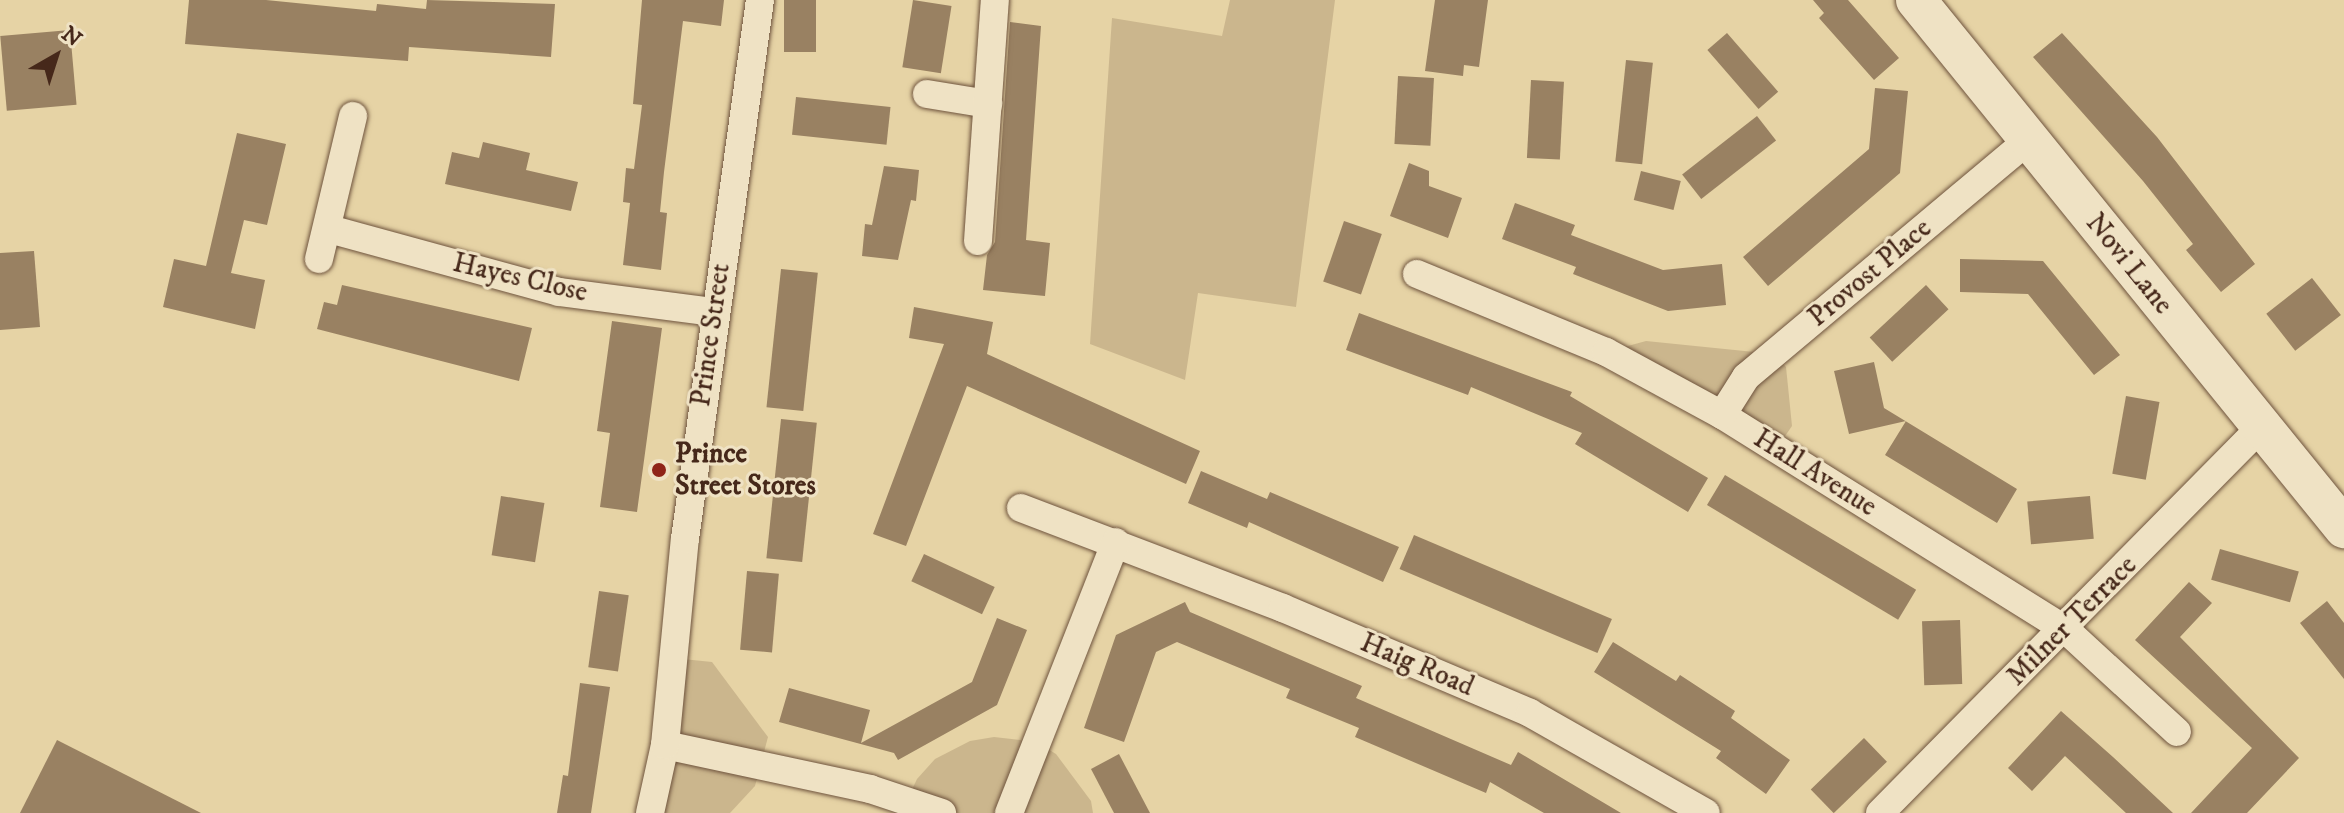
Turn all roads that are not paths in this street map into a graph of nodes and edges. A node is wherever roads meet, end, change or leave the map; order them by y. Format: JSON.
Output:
{"nodes":[{"id":1,"x":760,"y":0,"type":"edge"},
{"id":2,"x":995,"y":0,"type":"edge"},
{"id":3,"x":1916,"y":0,"type":"edge"},
{"id":4,"x":927,"y":94,"type":"dead end"},
{"id":5,"x":988,"y":104,"type":"junction"},
{"id":6,"x":353,"y":116,"type":"dead end"},
{"id":7,"x":2028,"y":140,"type":"junction"},
{"id":8,"x":329,"y":229,"type":"junction"},
{"id":9,"x":978,"y":241,"type":"dead end"},
{"id":10,"x":319,"y":259,"type":"dead end"},
{"id":11,"x":1417,"y":274,"type":"dead end"},
{"id":12,"x":714,"y":312,"type":"junction"},
{"id":13,"x":1722,"y":415,"type":"junction"},
{"id":14,"x":2262,"y":426,"type":"junction"},
{"id":15,"x":1021,"y":508,"type":"dead end"},
{"id":16,"x":2344,"y":528,"type":"edge"},
{"id":17,"x":1116,"y":542,"type":"junction"},
{"id":18,"x":2065,"y":629,"type":"junction"},
{"id":19,"x":2177,"y":732,"type":"dead end"},
{"id":20,"x":665,"y":745,"type":"junction"},
{"id":21,"x":650,"y":813,"type":"edge"},
{"id":22,"x":942,"y":813,"type":"edge"},
{"id":23,"x":1009,"y":813,"type":"edge"},
{"id":24,"x":1706,"y":813,"type":"edge"},
{"id":25,"x":1880,"y":813,"type":"edge"}],
"edges":[{"from":1,"to":12,"type":"street","name":"Prince Street"},
{"from":2,"to":5,"type":"street"},
{"from":3,"to":7,"type":"street","name":"Novi Lane"},
{"from":4,"to":5,"type":"street"},
{"from":5,"to":9,"type":"street"},
{"from":6,"to":8,"type":"street"},
{"from":7,"to":13,"type":"street","name":"Provost Place"},
{"from":7,"to":14,"type":"street","name":"Novi Lane"},
{"from":8,"to":10,"type":"street"},
{"from":8,"to":12,"type":"street","name":"Hayes Close"},
{"from":11,"to":13,"type":"street","name":"Hall Avenue"},
{"from":12,"to":20,"type":"street","name":"Prince Street"},
{"from":13,"to":18,"type":"street","name":"Hall Avenue"},
{"from":14,"to":16,"type":"street","name":"Novi Lane"},
{"from":14,"to":18,"type":"street","name":"Milner Terrace"},
{"from":15,"to":17,"type":"street","name":"Haig Road"},
{"from":17,"to":23,"type":"street"},
{"from":17,"to":24,"type":"street","name":"Haig Road"},
{"from":18,"to":19,"type":"street","name":"Hall Avenue"},
{"from":18,"to":25,"type":"street","name":"Milner Terrace"},
{"from":20,"to":21,"type":"street","name":"Prince Street"},
{"from":20,"to":22,"type":"street"}]}
